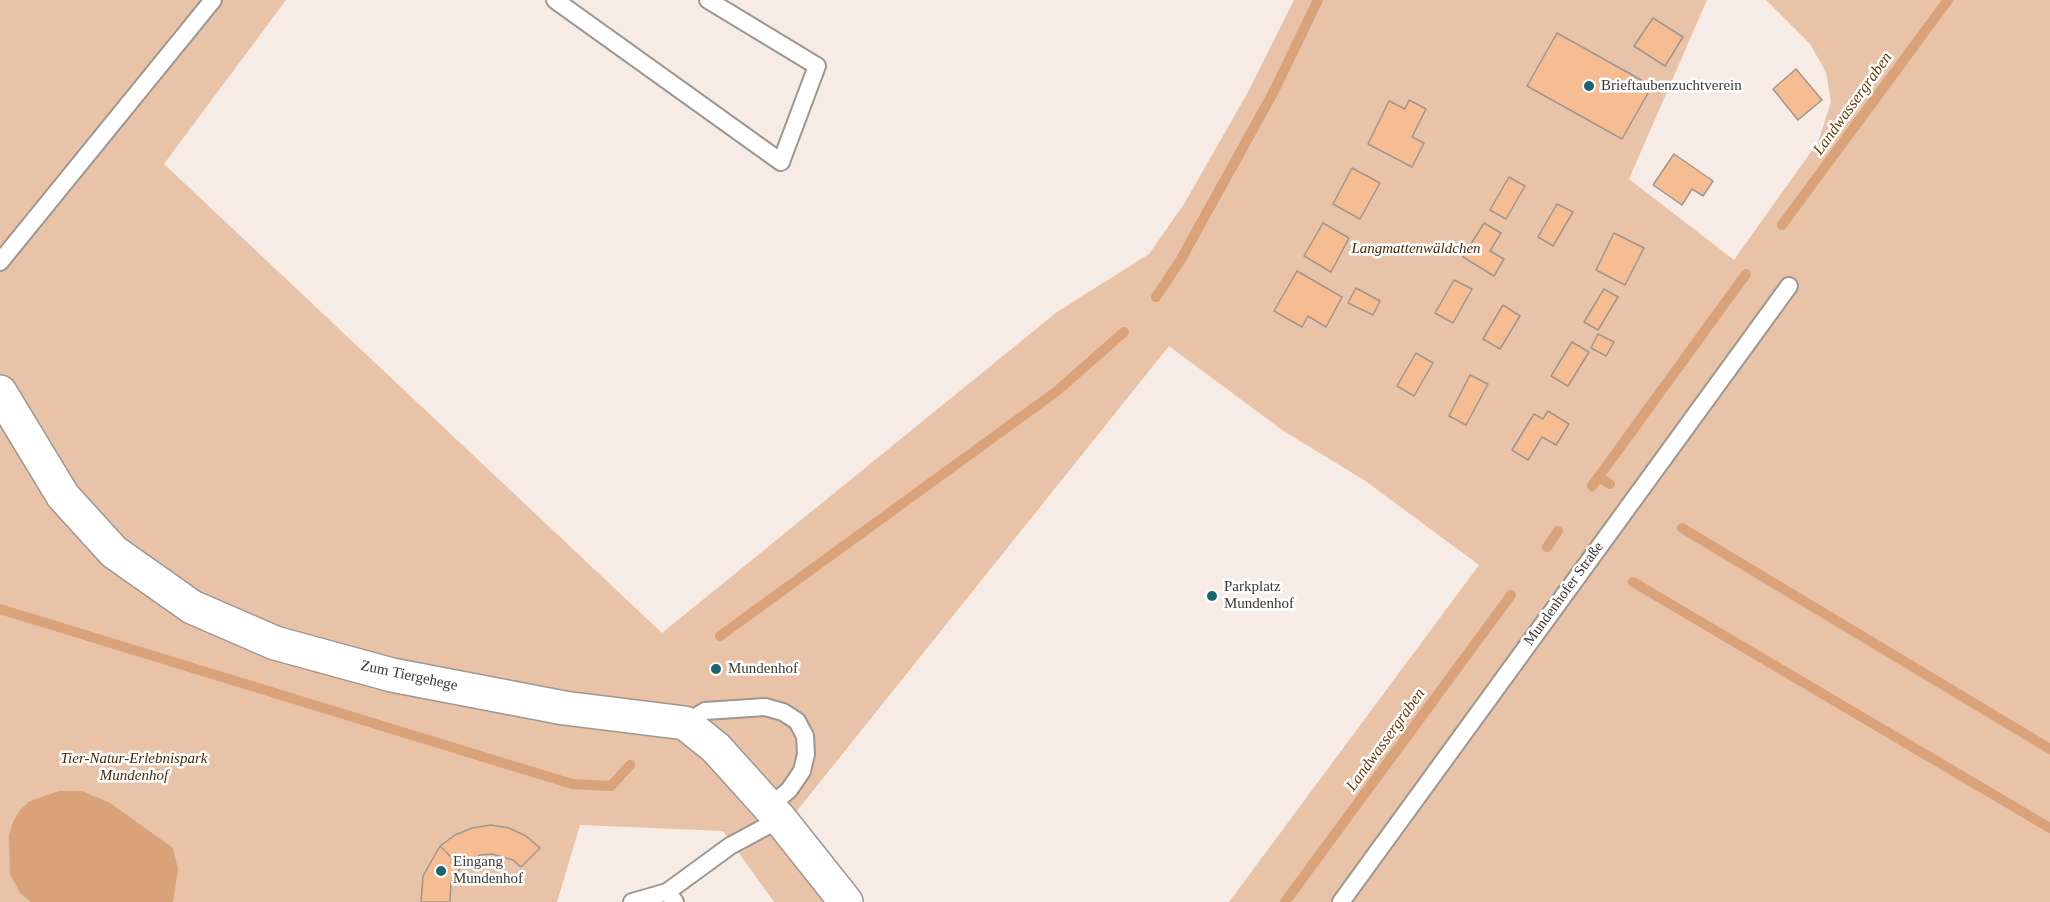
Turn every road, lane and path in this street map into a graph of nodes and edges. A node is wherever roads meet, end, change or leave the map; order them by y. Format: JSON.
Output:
{"nodes":[{"id":1,"x":213,"y":0,"type":"edge"},
{"id":2,"x":555,"y":0,"type":"edge"},
{"id":3,"x":708,"y":0,"type":"edge"},
{"id":4,"x":0,"y":262,"type":"edge"},
{"id":5,"x":1789,"y":286,"type":"dead end"},
{"id":6,"x":0,"y":392,"type":"edge"},
{"id":7,"x":685,"y":723,"type":"junction"},
{"id":8,"x":774,"y":813,"type":"junction"},
{"id":9,"x":671,"y":897,"type":"edge"},
{"id":10,"x":632,"y":902,"type":"edge"},
{"id":11,"x":846,"y":902,"type":"edge"},
{"id":12,"x":1341,"y":902,"type":"edge"}],
"edges":[{"from":1,"to":4,"type":"lane"},
{"from":2,"to":3,"type":"lane"},
{"from":5,"to":12,"type":"lane","name":"Mundenhofer Straße"},
{"from":6,"to":7,"type":"street","name":"Zum Tiergehege"},
{"from":7,"to":8,"type":"street"},
{"from":7,"to":8,"type":"lane"},
{"from":8,"to":9,"type":"lane"},
{"from":8,"to":11,"type":"street"},
{"from":9,"to":10,"type":"lane"}]}
